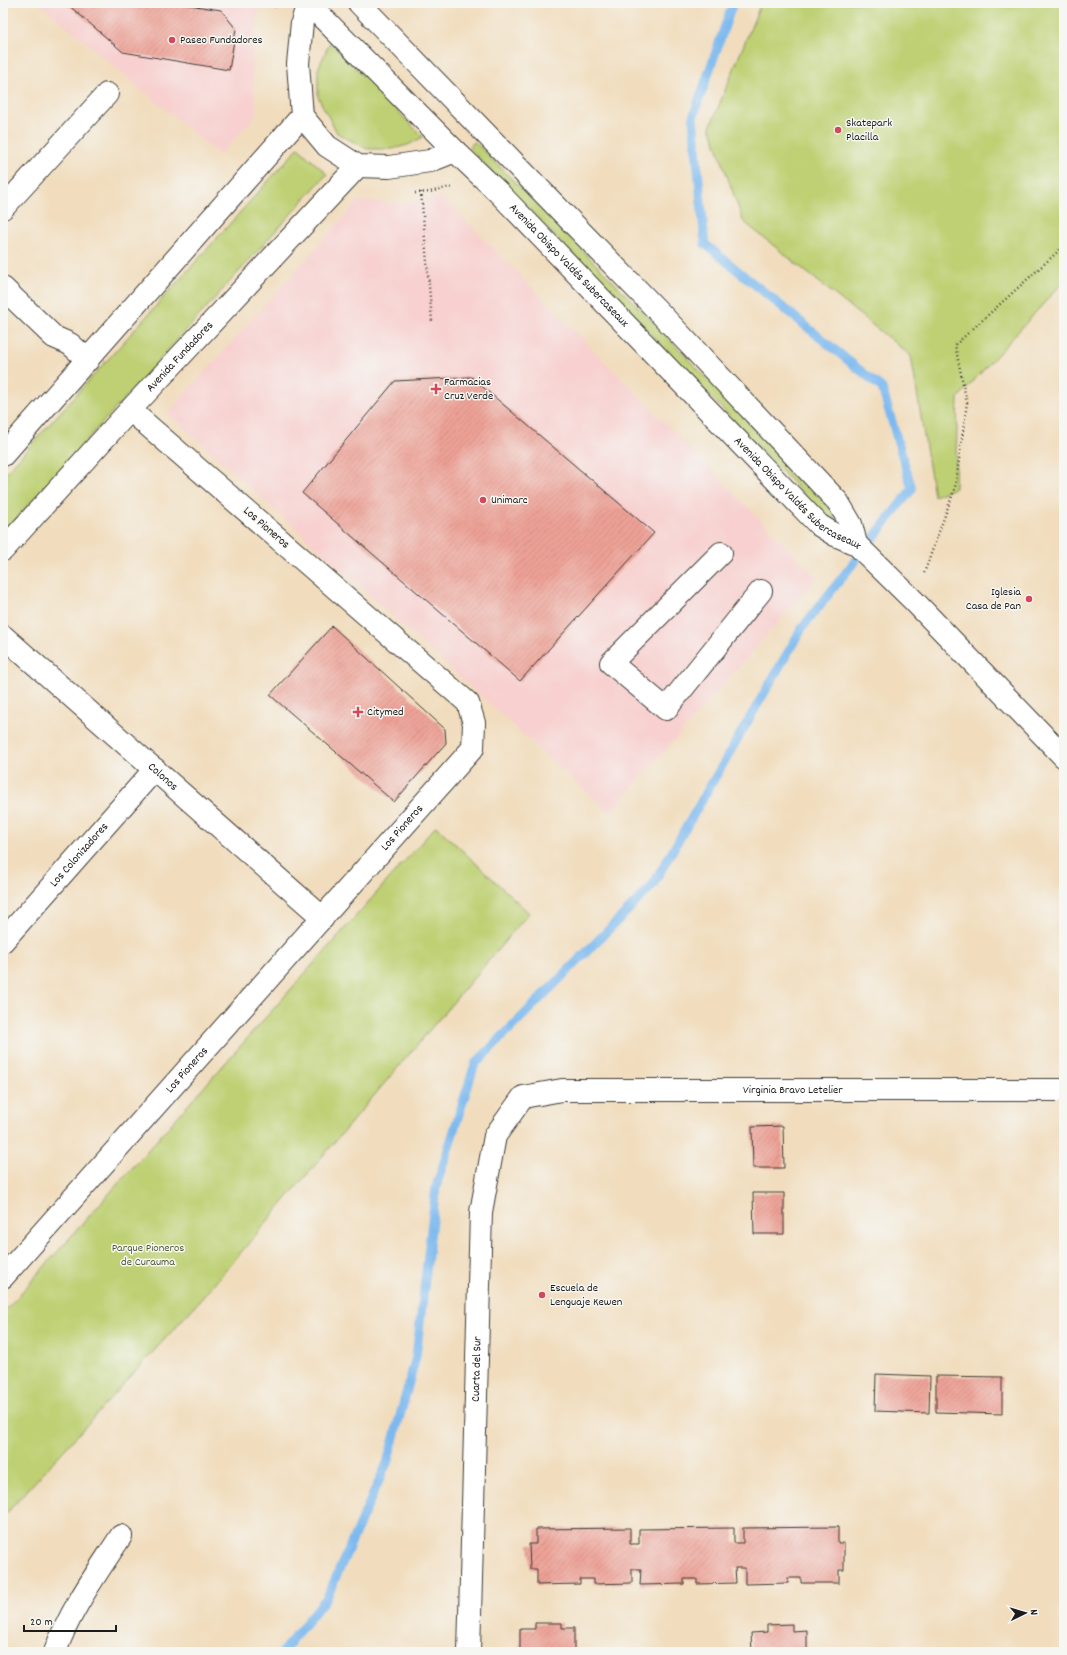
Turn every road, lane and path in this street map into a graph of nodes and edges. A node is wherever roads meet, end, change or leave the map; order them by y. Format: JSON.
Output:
{"nodes":[{"id":1,"x":273,"y":3,"type":"edge"},
{"id":2,"x":308,"y":3,"type":"edge"},
{"id":3,"x":359,"y":3,"type":"edge"},
{"id":4,"x":282,"y":15,"type":"dead end"},
{"id":5,"x":107,"y":94,"type":"dead end"},
{"id":6,"x":302,"y":116,"type":"junction"},
{"id":7,"x":455,"y":151,"type":"junction"},
{"id":8,"x":418,"y":162,"type":"junction"},
{"id":9,"x":358,"y":166,"type":"junction"},
{"id":10,"x":456,"y":191,"type":"dead end"},
{"id":11,"x":414,"y":192,"type":"dead end"},
{"id":12,"x":421,"y":193,"type":"junction"},
{"id":13,"x":3,"y":208,"type":"edge"},
{"id":14,"x":1064,"y":246,"type":"edge"},
{"id":15,"x":3,"y":288,"type":"edge"},
{"id":16,"x":432,"y":322,"type":"dead end"},
{"id":17,"x":88,"y":360,"type":"junction"},
{"id":18,"x":130,"y":410,"type":"junction"},
{"id":19,"x":3,"y":456,"type":"edge"},
{"id":20,"x":856,"y":544,"type":"junction"},
{"id":21,"x":3,"y":550,"type":"edge"},
{"id":22,"x":721,"y":553,"type":"dead end"},
{"id":23,"x":761,"y":591,"type":"dead end"},
{"id":24,"x":914,"y":601,"type":"junction"},
{"id":25,"x":3,"y":636,"type":"edge"},
{"id":26,"x":1064,"y":757,"type":"edge"},
{"id":27,"x":155,"y":769,"type":"junction"},
{"id":28,"x":323,"y":918,"type":"junction"},
{"id":29,"x":3,"y":941,"type":"edge"},
{"id":30,"x":1064,"y":1090,"type":"edge"},
{"id":31,"x":523,"y":1097,"type":"joint"},
{"id":32,"x":3,"y":1277,"type":"edge"},
{"id":33,"x":121,"y":1536,"type":"dead end"},
{"id":34,"x":55,"y":1652,"type":"edge"},
{"id":35,"x":468,"y":1652,"type":"edge"}],
"edges":[{"from":1,"to":4,"type":"path"},
{"from":2,"to":6,"type":"street"},
{"from":2,"to":7,"type":"street","name":"Avenida Obispo Valdés Subercaseaux"},
{"from":3,"to":20,"type":"street","name":"Avenida Obispo Valdés Subercaseaux"},
{"from":5,"to":13,"type":"street"},
{"from":6,"to":9,"type":"street"},
{"from":6,"to":17,"type":"street"},
{"from":7,"to":8,"type":"street"},
{"from":7,"to":20,"type":"street","name":"Avenida Obispo Valdés Subercaseaux"},
{"from":8,"to":9,"type":"street"},
{"from":8,"to":12,"type":"path"},
{"from":9,"to":18,"type":"street","name":"Avenida Fundadores"},
{"from":10,"to":12,"type":"path"},
{"from":11,"to":12,"type":"path"},
{"from":12,"to":16,"type":"path"},
{"from":14,"to":24,"type":"path"},
{"from":15,"to":17,"type":"street"},
{"from":17,"to":19,"type":"street"},
{"from":18,"to":21,"type":"street","name":"Avenida Fundadores"},
{"from":18,"to":28,"type":"street","name":"Los Pioneros"},
{"from":20,"to":24,"type":"street"},
{"from":22,"to":23,"type":"street"},
{"from":24,"to":26,"type":"street"},
{"from":25,"to":27,"type":"street","name":"Colonos"},
{"from":27,"to":28,"type":"street","name":"Colonos"},
{"from":27,"to":29,"type":"street","name":"Los Colonizadores"},
{"from":28,"to":32,"type":"street","name":"Los Pioneros"},
{"from":30,"to":31,"type":"street","name":"Virginia Bravo Letelier"},
{"from":31,"to":35,"type":"street","name":"Cuarta del Sur"},
{"from":33,"to":34,"type":"street"}]}
